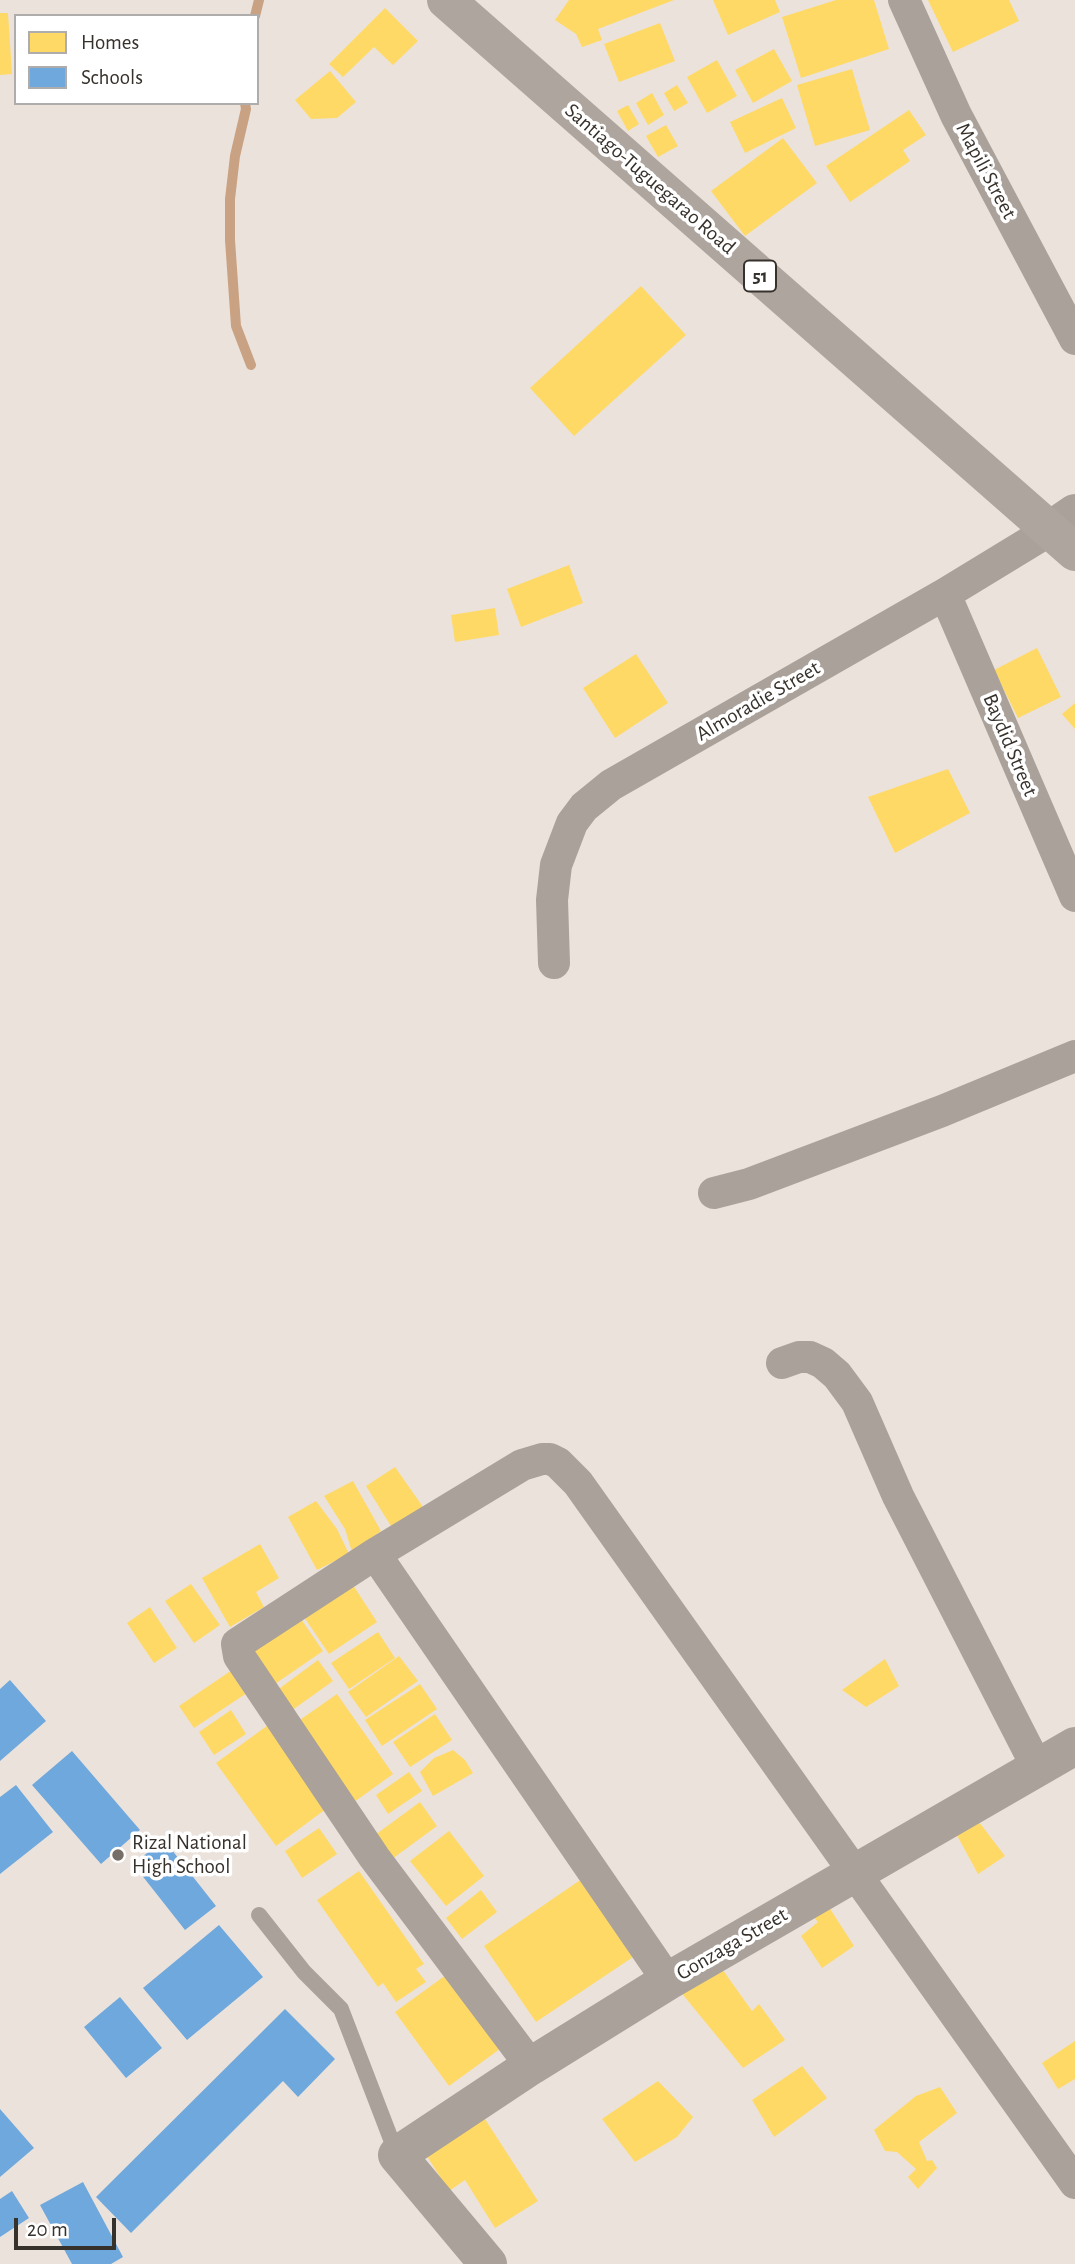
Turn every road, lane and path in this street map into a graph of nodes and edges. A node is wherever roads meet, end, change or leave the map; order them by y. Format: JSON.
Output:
{"nodes":[{"id":1,"x":446,"y":0,"type":"edge"},
{"id":2,"x":904,"y":0,"type":"edge"},
{"id":3,"x":1075,"y":339,"type":"edge"},
{"id":4,"x":1067,"y":532,"type":"edge"},
{"id":5,"x":945,"y":594,"type":"junction"},
{"id":6,"x":1075,"y":896,"type":"edge"},
{"id":7,"x":554,"y":963,"type":"dead end"},
{"id":8,"x":1075,"y":1056,"type":"edge"},
{"id":9,"x":715,"y":1193,"type":"dead end"},
{"id":10,"x":782,"y":1363,"type":"dead end"},
{"id":11,"x":375,"y":1554,"type":"junction"},
{"id":12,"x":1075,"y":1746,"type":"edge"},
{"id":13,"x":1037,"y":1768,"type":"junction"},
{"id":14,"x":855,"y":1872,"type":"junction"},
{"id":15,"x":259,"y":1914,"type":"dead end"},
{"id":16,"x":668,"y":1981,"type":"junction"},
{"id":17,"x":530,"y":2066,"type":"junction"},
{"id":18,"x":397,"y":2155,"type":"junction"},
{"id":19,"x":1075,"y":2183,"type":"edge"},
{"id":20,"x":488,"y":2264,"type":"edge"}],
"edges":[{"from":1,"to":4,"type":"highway","name":"Santiago-Tuguegarao Road","number":"51"},
{"from":2,"to":3,"type":"street","name":"Mapili Street"},
{"from":4,"to":5,"type":"street","name":"Almoradie Street"},
{"from":5,"to":6,"type":"street","name":"Baydid Street"},
{"from":5,"to":7,"type":"street","name":"Almoradie Street"},
{"from":8,"to":9,"type":"street"},
{"from":10,"to":13,"type":"street"},
{"from":11,"to":14,"type":"street"},
{"from":11,"to":16,"type":"street"},
{"from":11,"to":17,"type":"street"},
{"from":12,"to":13,"type":"street","name":"Gonzaga Street"},
{"from":13,"to":14,"type":"street","name":"Gonzaga Street"},
{"from":14,"to":16,"type":"street","name":"Gonzaga Street"},
{"from":14,"to":19,"type":"street"},
{"from":15,"to":18,"type":"lane"},
{"from":16,"to":17,"type":"street","name":"Gonzaga Street"},
{"from":17,"to":18,"type":"street","name":"Gonzaga Street"},
{"from":18,"to":20,"type":"street"}]}
